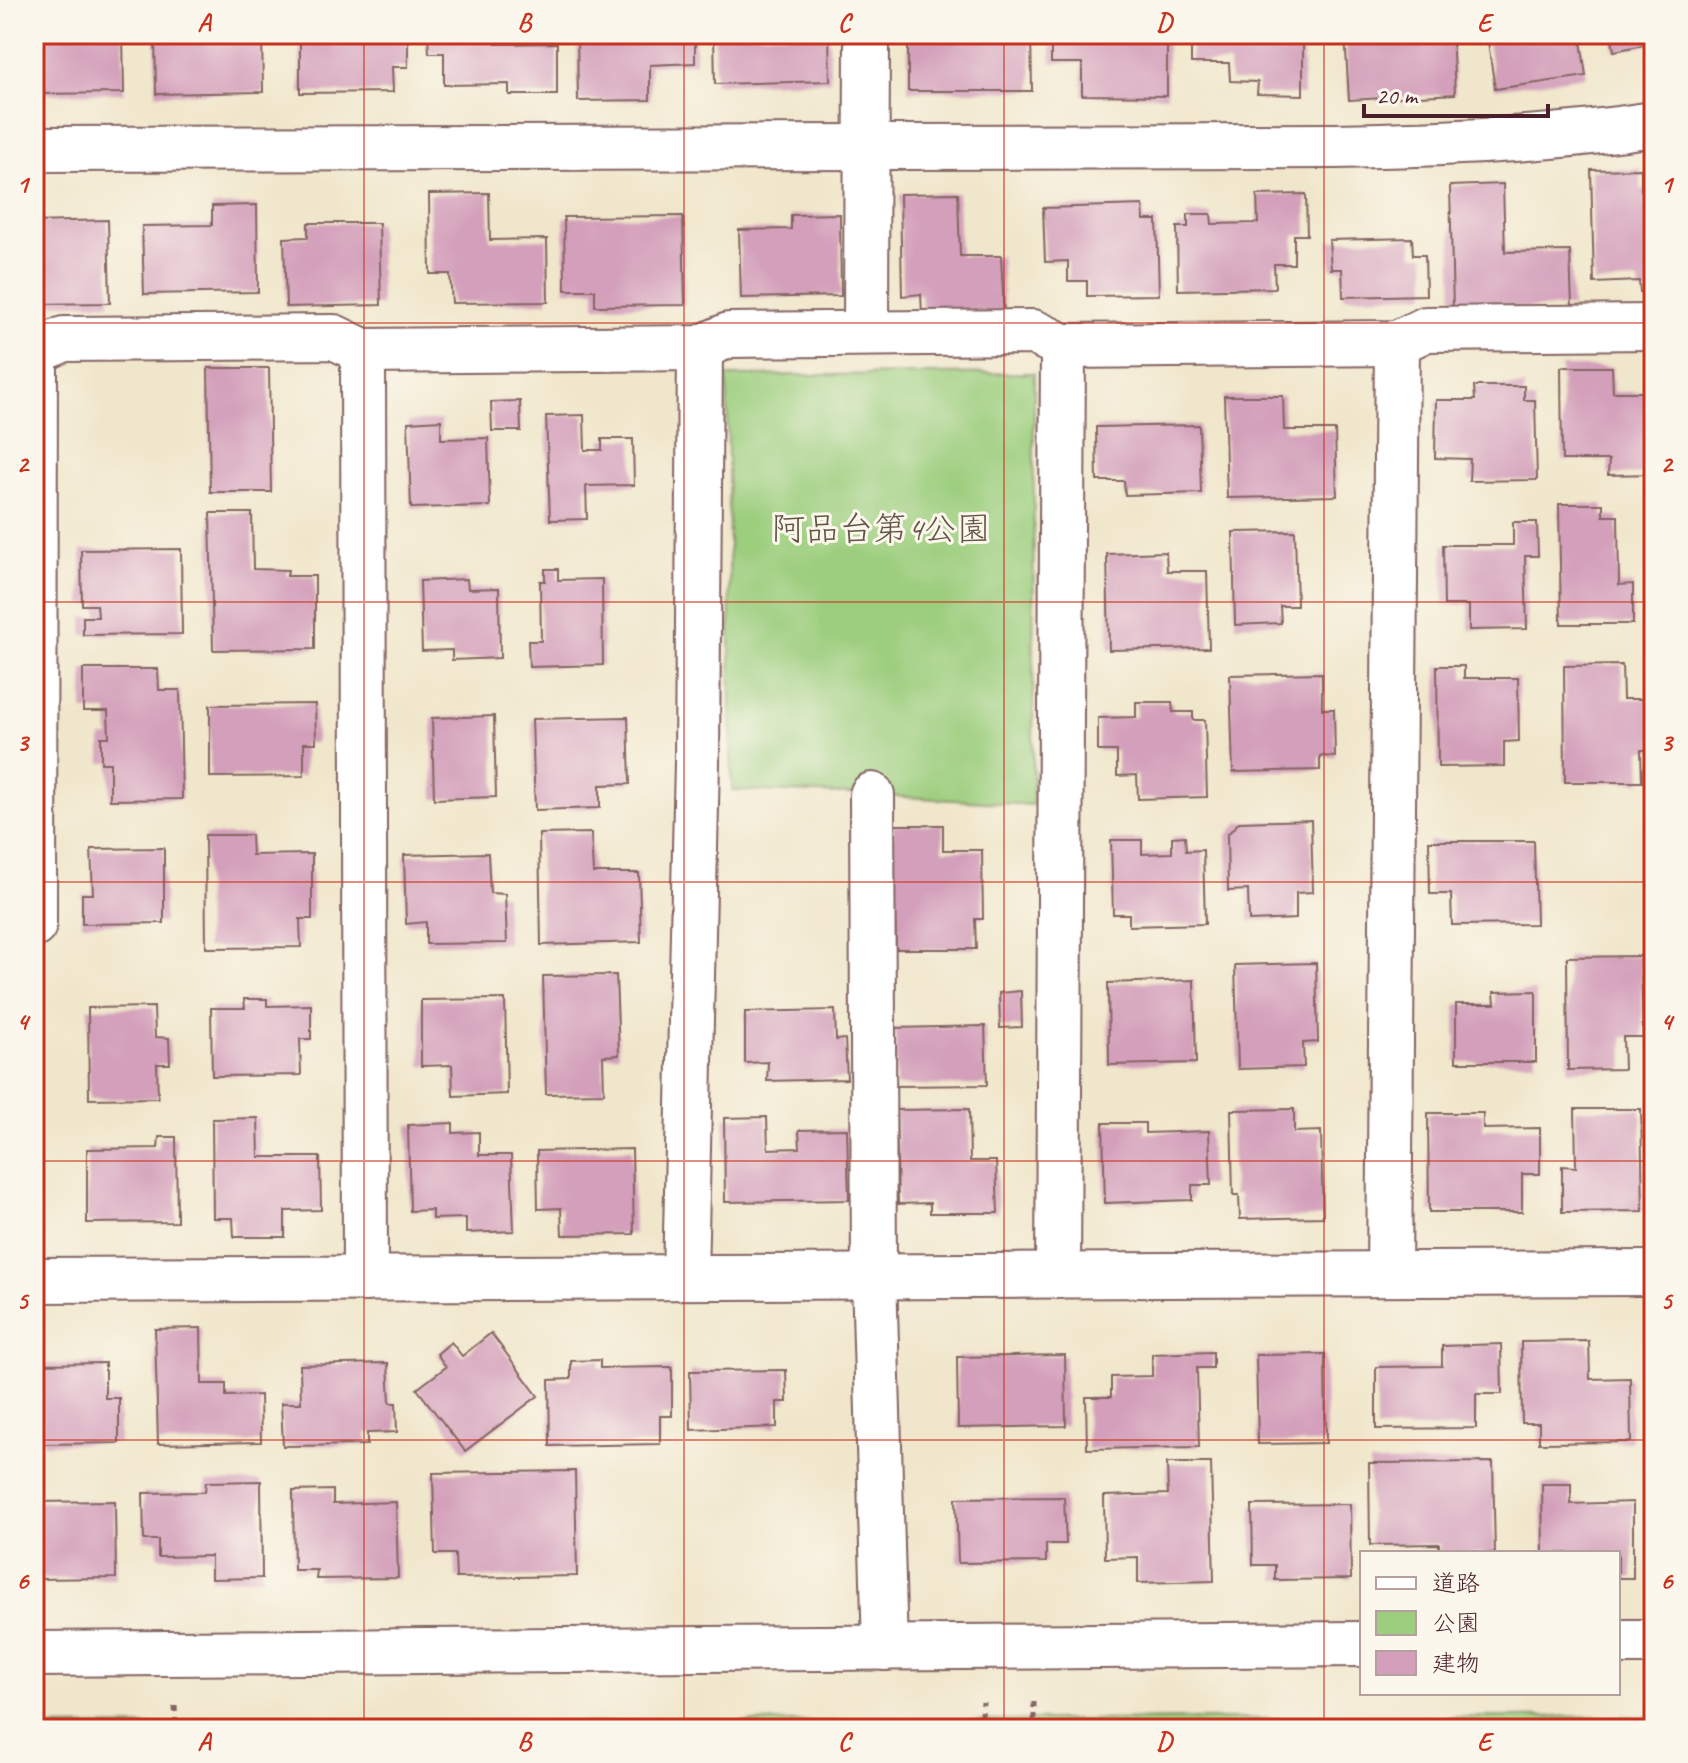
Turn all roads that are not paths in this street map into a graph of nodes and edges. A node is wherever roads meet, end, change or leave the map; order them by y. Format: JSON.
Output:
{"nodes":[{"id":1,"x":867,"y":34,"type":"edge"},
{"id":2,"x":1654,"y":124,"type":"edge"},
{"id":3,"x":867,"y":147,"type":"junction"},
{"id":4,"x":34,"y":149,"type":"edge"},
{"id":5,"x":1654,"y":327,"type":"edge"},
{"id":6,"x":866,"y":333,"type":"junction"},
{"id":7,"x":1397,"y":343,"type":"junction"},
{"id":8,"x":1063,"y":346,"type":"junction"},
{"id":9,"x":700,"y":348,"type":"junction"},
{"id":10,"x":363,"y":351,"type":"junction"},
{"id":11,"x":34,"y":353,"type":"edge"},
{"id":12,"x":872,"y":795,"type":"dead end"},
{"id":13,"x":34,"y":925,"type":"edge"},
{"id":14,"x":1654,"y":1273,"type":"edge"},
{"id":15,"x":1389,"y":1274,"type":"junction"},
{"id":16,"x":874,"y":1276,"type":"junction"},
{"id":17,"x":1058,"y":1276,"type":"junction"},
{"id":18,"x":685,"y":1277,"type":"junction"},
{"id":19,"x":365,"y":1279,"type":"junction"},
{"id":20,"x":34,"y":1280,"type":"edge"},
{"id":21,"x":1620,"y":1642,"type":"edge"},
{"id":22,"x":1654,"y":1642,"type":"edge"},
{"id":23,"x":1360,"y":1644,"type":"edge"},
{"id":24,"x":885,"y":1648,"type":"junction"},
{"id":25,"x":34,"y":1654,"type":"edge"}],
"edges":[{"from":1,"to":3,"type":"street"},
{"from":2,"to":3,"type":"street"},
{"from":3,"to":4,"type":"street"},
{"from":3,"to":6,"type":"street"},
{"from":5,"to":7,"type":"street"},
{"from":6,"to":8,"type":"street"},
{"from":6,"to":9,"type":"street"},
{"from":7,"to":8,"type":"street"},
{"from":7,"to":15,"type":"street"},
{"from":8,"to":17,"type":"street"},
{"from":9,"to":10,"type":"street"},
{"from":9,"to":18,"type":"street"},
{"from":10,"to":11,"type":"street"},
{"from":10,"to":19,"type":"street"},
{"from":11,"to":13,"type":"street"},
{"from":12,"to":16,"type":"street"},
{"from":14,"to":15,"type":"street"},
{"from":15,"to":17,"type":"street"},
{"from":16,"to":17,"type":"street"},
{"from":16,"to":18,"type":"street"},
{"from":16,"to":24,"type":"street"},
{"from":18,"to":19,"type":"street"},
{"from":19,"to":20,"type":"street"},
{"from":21,"to":22,"type":"street"},
{"from":23,"to":24,"type":"street"},
{"from":24,"to":25,"type":"street"}]}
